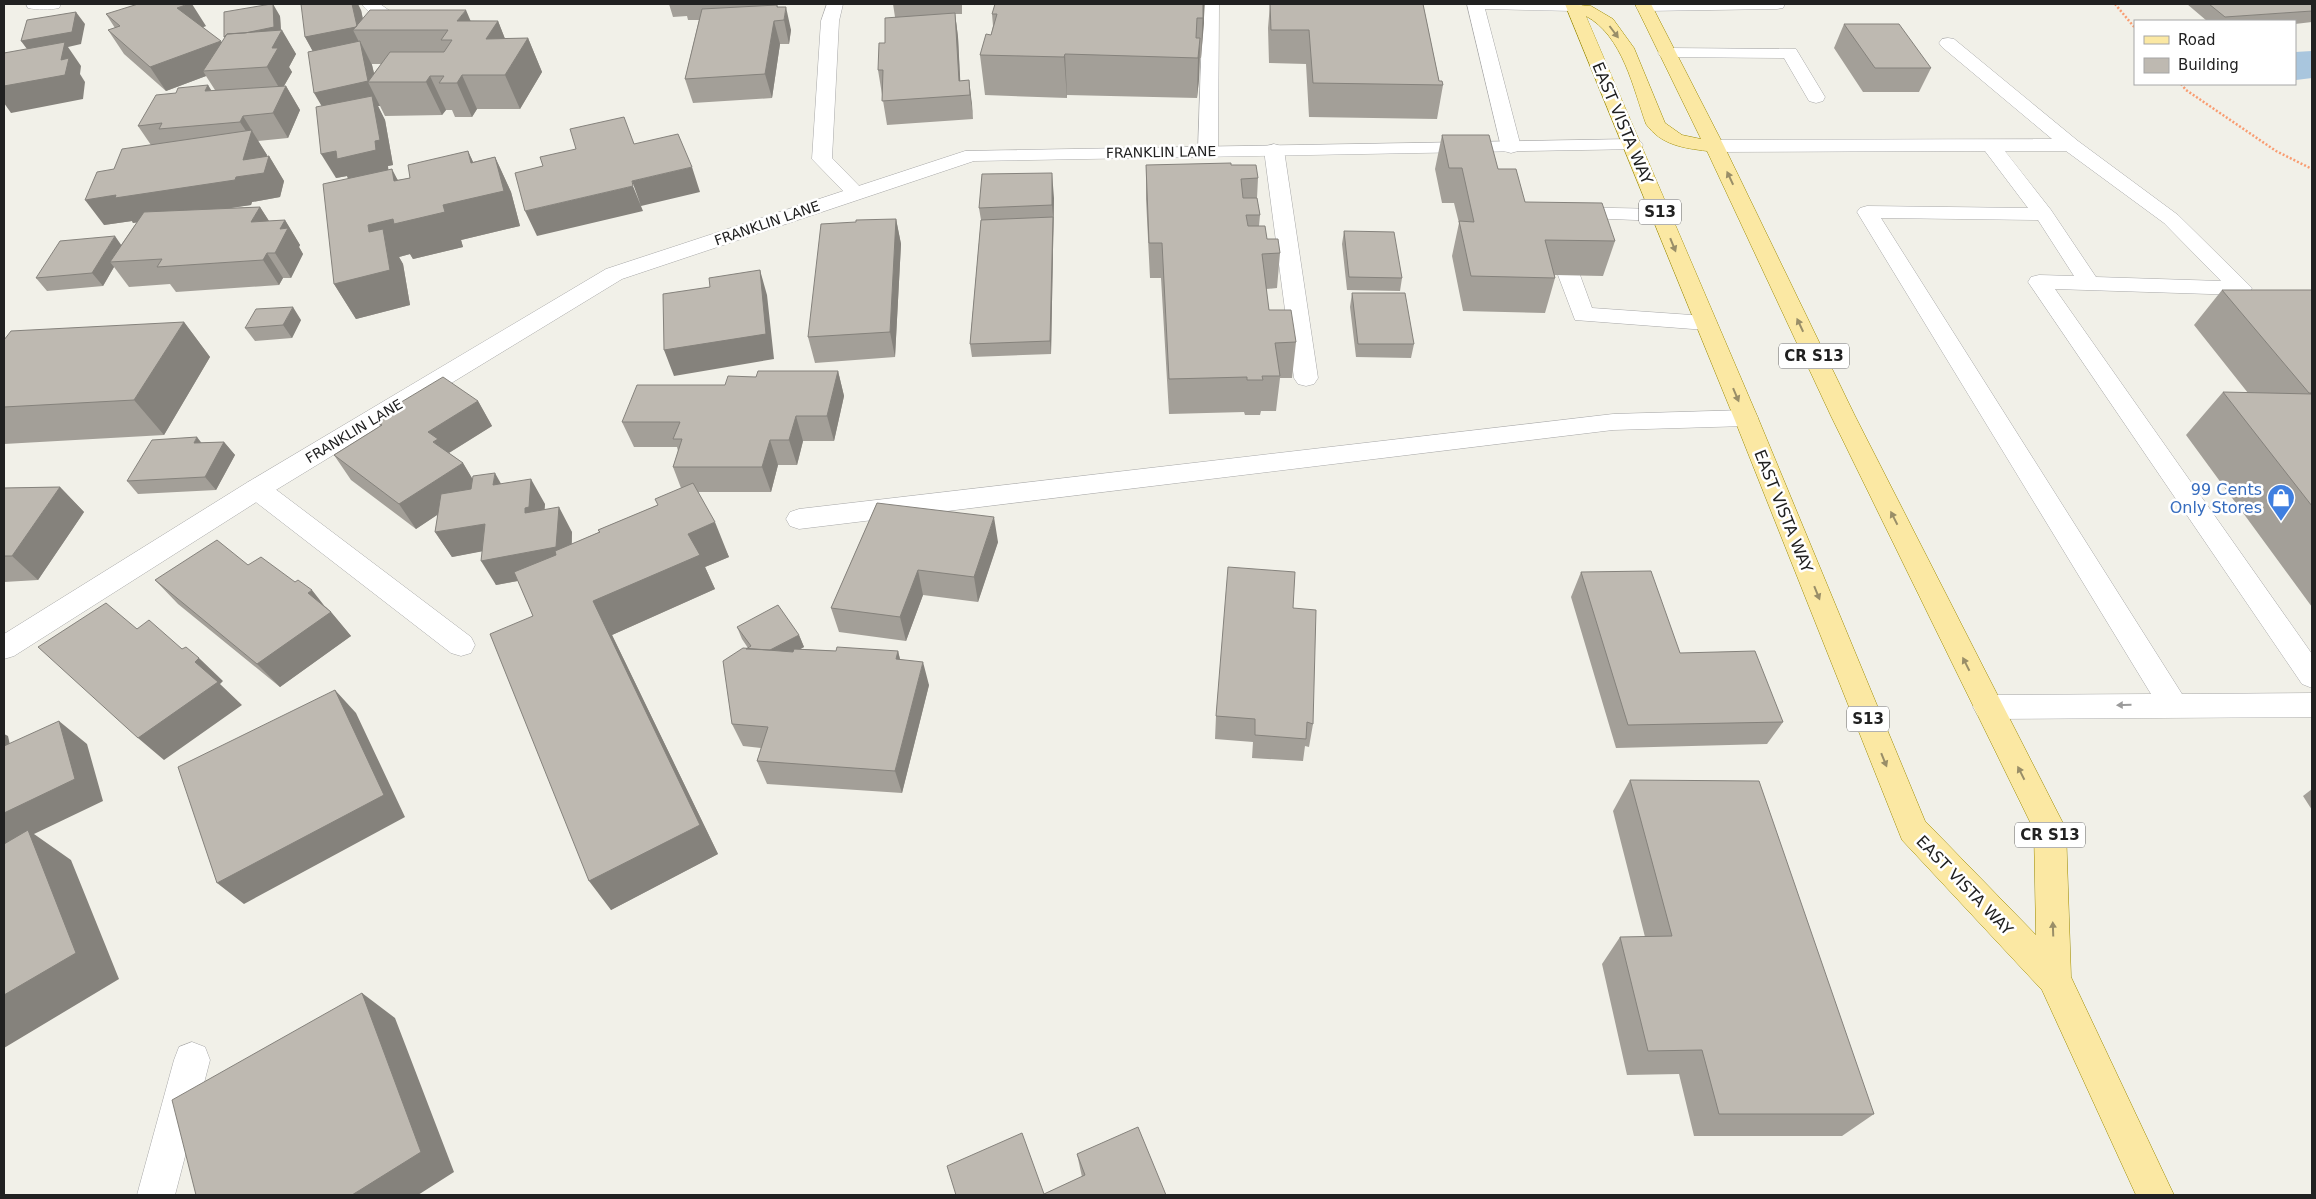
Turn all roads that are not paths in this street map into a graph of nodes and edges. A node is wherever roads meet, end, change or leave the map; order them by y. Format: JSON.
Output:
{"nodes":[{"id":1,"x":34,"y":4,"type":"edge"},
{"id":2,"x":53,"y":4,"type":"edge"},
{"id":3,"x":370,"y":4,"type":"edge"},
{"id":4,"x":835,"y":4,"type":"edge"},
{"id":5,"x":1211,"y":4,"type":"edge"},
{"id":6,"x":1778,"y":4,"type":"edge"},
{"id":7,"x":1574,"y":5,"type":"edge"},
{"id":8,"x":1643,"y":5,"type":"edge"},
{"id":9,"x":430,"y":22,"type":"edge"},
{"id":10,"x":1948,"y":43,"type":"dead end"},
{"id":11,"x":1668,"y":53,"type":"junction"},
{"id":12,"x":1816,"y":97,"type":"dead end"},
{"id":13,"x":1633,"y":145,"type":"junction"},
{"id":14,"x":1990,"y":145,"type":"junction"},
{"id":15,"x":2071,"y":145,"type":"junction"},
{"id":16,"x":1714,"y":146,"type":"junction"},
{"id":17,"x":1511,"y":147,"type":"junction"},
{"id":18,"x":1274,"y":150,"type":"junction"},
{"id":19,"x":1208,"y":151,"type":"junction"},
{"id":20,"x":856,"y":193,"type":"junction"},
{"id":21,"x":2044,"y":214,"type":"junction"},
{"id":22,"x":1661,"y":215,"type":"junction"},
{"id":23,"x":1553,"y":229,"type":"edge"},
{"id":24,"x":1569,"y":275,"type":"edge"},
{"id":25,"x":2090,"y":284,"type":"junction"},
{"id":26,"x":1706,"y":322,"type":"junction"},
{"id":27,"x":1306,"y":378,"type":"dead end"},
{"id":28,"x":1746,"y":418,"type":"junction"},
{"id":29,"x":258,"y":489,"type":"junction"},
{"id":30,"x":799,"y":519,"type":"dead end"},
{"id":31,"x":460,"y":646,"type":"dead end"},
{"id":32,"x":4,"y":648,"type":"edge"},
{"id":33,"x":2312,"y":676,"type":"edge"},
{"id":34,"x":2173,"y":705,"type":"junction"},
{"id":35,"x":2312,"y":705,"type":"edge"},
{"id":36,"x":1988,"y":707,"type":"junction"},
{"id":37,"x":2054,"y":978,"type":"junction"},
{"id":38,"x":192,"y":1060,"type":"dead end"},
{"id":39,"x":156,"y":1195,"type":"edge"},
{"id":40,"x":2155,"y":1195,"type":"edge"}],
"edges":[{"from":1,"to":2,"type":"street"},
{"from":3,"to":9,"type":"street"},
{"from":4,"to":20,"type":"street"},
{"from":5,"to":19,"type":"street"},
{"from":6,"to":8,"type":"street"},
{"from":7,"to":13,"type":"main road","name":"EAST VISTA WAY","number":"S13"},
{"from":7,"to":16,"type":"main road","one_way":true},
{"from":7,"to":17,"type":"street"},
{"from":8,"to":11,"type":"main road","name":"EAST VISTA WAY","number":"CR S13"},
{"from":10,"to":15,"type":"street"},
{"from":11,"to":12,"type":"street"},
{"from":11,"to":16,"type":"main road","name":"EAST VISTA WAY","number":"CR S13"},
{"from":13,"to":17,"type":"street","name":"FRANKLIN LANE"},
{"from":13,"to":22,"type":"main road","name":"EAST VISTA WAY","number":"S13"},
{"from":14,"to":15,"type":"street"},
{"from":14,"to":16,"type":"street"},
{"from":14,"to":21,"type":"street"},
{"from":15,"to":25,"type":"street"},
{"from":36,"to":16,"type":"main road","name":"EAST VISTA WAY","number":"CR S13","one_way":true},
{"from":17,"to":18,"type":"street","name":"FRANKLIN LANE"},
{"from":18,"to":19,"type":"street","name":"FRANKLIN LANE"},
{"from":18,"to":27,"type":"street"},
{"from":19,"to":20,"type":"street","name":"FRANKLIN LANE"},
{"from":20,"to":29,"type":"street","name":"FRANKLIN LANE"},
{"from":21,"to":25,"type":"street"},
{"from":21,"to":34,"type":"street"},
{"from":22,"to":23,"type":"street"},
{"from":22,"to":26,"type":"main road","name":"EAST VISTA WAY","number":"S13","one_way":true},
{"from":24,"to":26,"type":"street"},
{"from":25,"to":33,"type":"street"},
{"from":26,"to":28,"type":"main road","name":"EAST VISTA WAY","number":"S13","one_way":true},
{"from":28,"to":30,"type":"street"},
{"from":28,"to":37,"type":"main road","name":"EAST VISTA WAY","number":"S13","one_way":true},
{"from":29,"to":31,"type":"street"},
{"from":29,"to":32,"type":"street","name":"FRANKLIN LANE"},
{"from":34,"to":35,"type":"street"},
{"from":34,"to":36,"type":"street","one_way":true},
{"from":37,"to":36,"type":"main road","name":"EAST VISTA WAY","number":"CR S13","one_way":true},
{"from":37,"to":40,"type":"main road","name":"EAST VISTA WAY","number":"CR S13"},
{"from":38,"to":39,"type":"street"}]}
